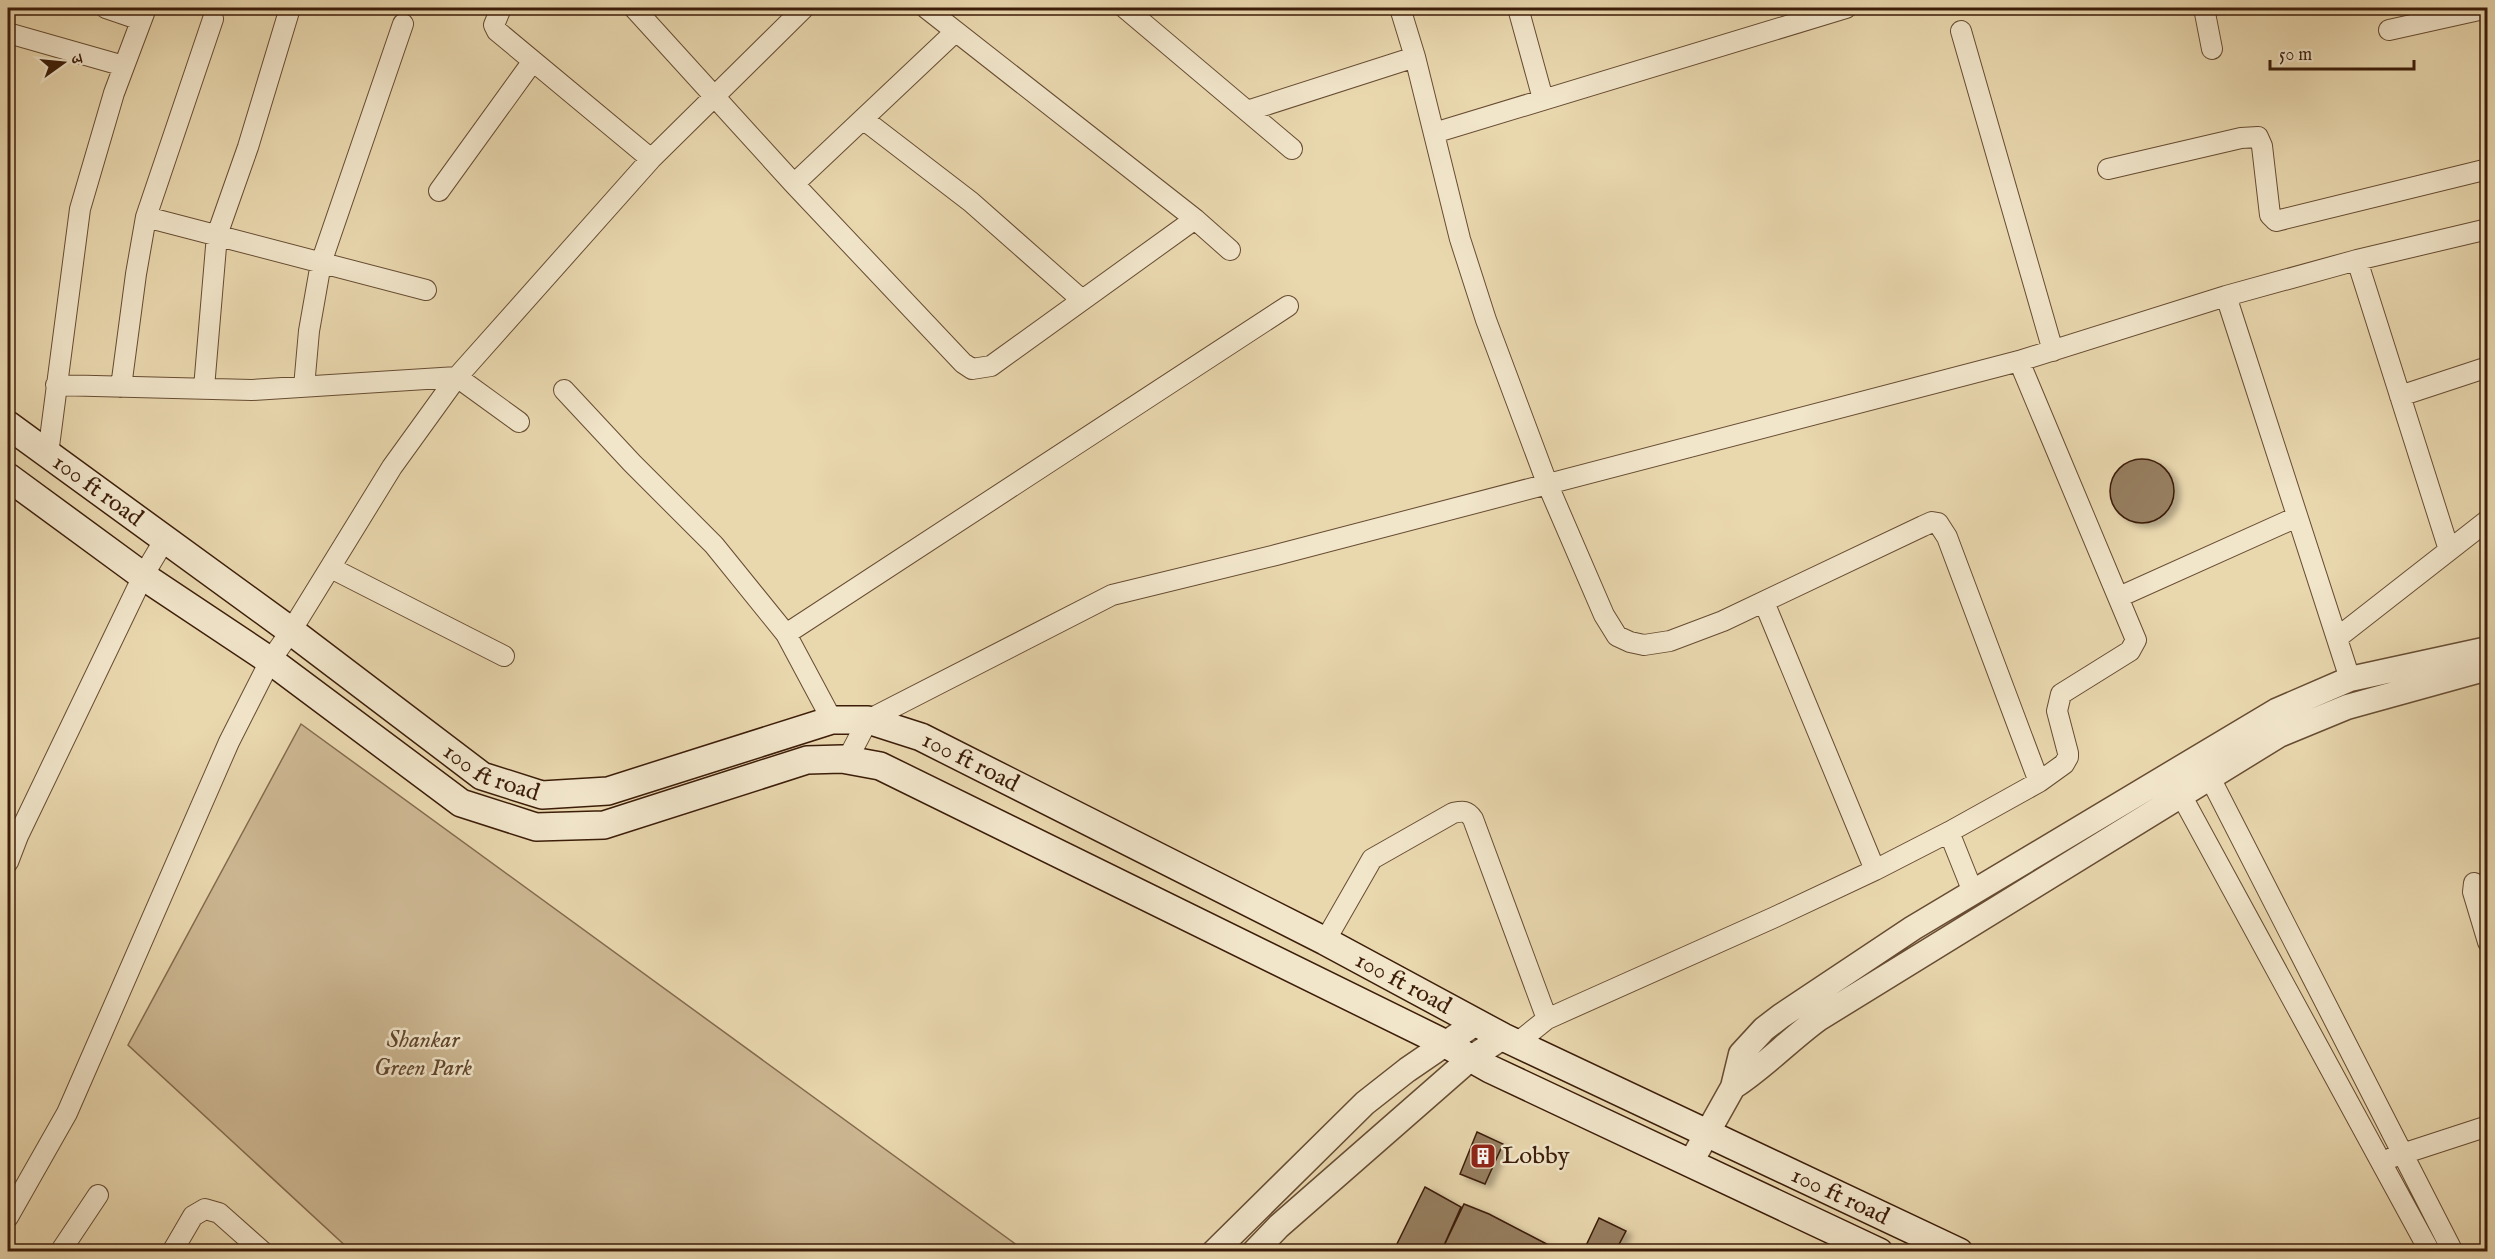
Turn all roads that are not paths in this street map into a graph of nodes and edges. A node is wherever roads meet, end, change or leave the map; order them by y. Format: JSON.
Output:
{"nodes":[{"id":1,"x":106,"y":8,"type":"edge"},
{"id":2,"x":290,"y":8,"type":"edge"},
{"id":3,"x":501,"y":8,"type":"edge"},
{"id":4,"x":634,"y":8,"type":"edge"},
{"id":5,"x":804,"y":8,"type":"edge"},
{"id":6,"x":1125,"y":8,"type":"edge"},
{"id":7,"x":1400,"y":8,"type":"edge"},
{"id":8,"x":1518,"y":8,"type":"edge"},
{"id":9,"x":1846,"y":8,"type":"edge"},
{"id":10,"x":2204,"y":8,"type":"edge"},
{"id":11,"x":2487,"y":8,"type":"edge"},
{"id":12,"x":938,"y":11,"type":"edge"},
{"id":13,"x":144,"y":14,"type":"edge"},
{"id":14,"x":213,"y":19,"type":"dead end"},
{"id":15,"x":402,"y":24,"type":"dead end"},
{"id":16,"x":2390,"y":30,"type":"dead end"},
{"id":17,"x":1961,"y":31,"type":"dead end"},
{"id":18,"x":955,"y":32,"type":"junction"},
{"id":19,"x":8,"y":33,"type":"edge"},
{"id":20,"x":2212,"y":48,"type":"dead end"},
{"id":21,"x":1415,"y":57,"type":"junction"},
{"id":22,"x":533,"y":61,"type":"junction"},
{"id":23,"x":124,"y":66,"type":"junction"},
{"id":24,"x":716,"y":95,"type":"junction"},
{"id":25,"x":1543,"y":99,"type":"junction"},
{"id":26,"x":1247,"y":111,"type":"junction"},
{"id":27,"x":863,"y":119,"type":"junction"},
{"id":28,"x":1434,"y":133,"type":"junction"},
{"id":29,"x":1292,"y":149,"type":"dead end"},
{"id":30,"x":651,"y":159,"type":"junction"},
{"id":31,"x":2108,"y":169,"type":"dead end"},
{"id":32,"x":2487,"y":169,"type":"edge"},
{"id":33,"x":794,"y":184,"type":"junction"},
{"id":34,"x":439,"y":190,"type":"dead end"},
{"id":35,"x":146,"y":217,"type":"junction"},
{"id":36,"x":1195,"y":219,"type":"junction"},
{"id":37,"x":2487,"y":229,"type":"edge"},
{"id":38,"x":217,"y":235,"type":"junction"},
{"id":39,"x":1230,"y":250,"type":"dead end"},
{"id":40,"x":2357,"y":260,"type":"junction"},
{"id":41,"x":321,"y":263,"type":"junction"},
{"id":42,"x":426,"y":290,"type":"dead end"},
{"id":43,"x":2226,"y":296,"type":"junction"},
{"id":44,"x":1082,"y":300,"type":"junction"},
{"id":45,"x":1288,"y":306,"type":"dead end"},
{"id":46,"x":2052,"y":351,"type":"junction"},
{"id":47,"x":2019,"y":362,"type":"junction"},
{"id":48,"x":2487,"y":367,"type":"edge"},
{"id":49,"x":457,"y":378,"type":"junction"},
{"id":50,"x":56,"y":385,"type":"junction"},
{"id":51,"x":121,"y":387,"type":"junction"},
{"id":52,"x":304,"y":387,"type":"junction"},
{"id":53,"x":204,"y":388,"type":"junction"},
{"id":54,"x":564,"y":390,"type":"dead end"},
{"id":55,"x":2400,"y":396,"type":"junction"},
{"id":56,"x":519,"y":422,"type":"dead end"},
{"id":57,"x":8,"y":424,"type":"edge"},
{"id":58,"x":48,"y":454,"type":"junction"},
{"id":59,"x":8,"y":477,"type":"edge"},
{"id":60,"x":1547,"y":483,"type":"junction"},
{"id":61,"x":2297,"y":517,"type":"junction"},
{"id":62,"x":2487,"y":520,"type":"edge"},
{"id":63,"x":165,"y":539,"type":"junction"},
{"id":64,"x":2449,"y":550,"type":"junction"},
{"id":65,"x":331,"y":568,"type":"junction"},
{"id":66,"x":143,"y":576,"type":"junction"},
{"id":67,"x":2119,"y":597,"type":"junction"},
{"id":68,"x":1764,"y":602,"type":"junction"},
{"id":69,"x":291,"y":632,"type":"junction"},
{"id":70,"x":786,"y":634,"type":"junction"},
{"id":71,"x":2337,"y":638,"type":"junction"},
{"id":72,"x":2487,"y":650,"type":"edge"},
{"id":73,"x":504,"y":656,"type":"dead end"},
{"id":74,"x":270,"y":661,"type":"junction"},
{"id":75,"x":2482,"y":675,"type":"edge"},
{"id":76,"x":2350,"y":678,"type":"junction"},
{"id":77,"x":832,"y":720,"type":"junction"},
{"id":78,"x":868,"y":720,"type":"junction"},
{"id":79,"x":2198,"y":756,"type":"junction"},
{"id":80,"x":847,"y":760,"type":"junction"},
{"id":81,"x":2168,"y":774,"type":"junction"},
{"id":82,"x":2210,"y":777,"type":"junction"},
{"id":83,"x":2038,"y":782,"type":"junction"},
{"id":84,"x":2182,"y":795,"type":"junction"},
{"id":85,"x":1949,"y":832,"type":"junction"},
{"id":86,"x":8,"y":862,"type":"edge"},
{"id":87,"x":1875,"y":870,"type":"junction"},
{"id":88,"x":2483,"y":884,"type":"edge"},
{"id":89,"x":1973,"y":892,"type":"junction"},
{"id":90,"x":1325,"y":941,"type":"junction"},
{"id":91,"x":2487,"y":942,"type":"edge"},
{"id":92,"x":1547,"y":1018,"type":"junction"},
{"id":93,"x":1477,"y":1022,"type":"junction"},
{"id":94,"x":1510,"y":1040,"type":"junction"},
{"id":95,"x":1444,"y":1043,"type":"junction"},
{"id":96,"x":1472,"y":1058,"type":"junction"},
{"id":97,"x":1733,"y":1087,"type":"junction"},
{"id":98,"x":2487,"y":1126,"type":"edge"},
{"id":99,"x":1706,"y":1132,"type":"junction"},
{"id":100,"x":2403,"y":1153,"type":"junction"},
{"id":101,"x":2381,"y":1161,"type":"junction"},
{"id":102,"x":1691,"y":1162,"type":"junction"},
{"id":103,"x":98,"y":1195,"type":"dead end"},
{"id":104,"x":8,"y":1216,"type":"edge"},
{"id":105,"x":60,"y":1251,"type":"edge"},
{"id":106,"x":172,"y":1251,"type":"edge"},
{"id":107,"x":263,"y":1251,"type":"edge"},
{"id":108,"x":1214,"y":1251,"type":"edge"},
{"id":109,"x":1254,"y":1251,"type":"edge"},
{"id":110,"x":1879,"y":1251,"type":"edge"},
{"id":111,"x":1959,"y":1251,"type":"edge"},
{"id":112,"x":2430,"y":1251,"type":"edge"},
{"id":113,"x":2453,"y":1251,"type":"edge"}],
"edges":[{"from":1,"to":13,"type":"street"},
{"from":2,"to":38,"type":"street"},
{"from":3,"to":22,"type":"street"},
{"from":4,"to":24,"type":"street"},
{"from":5,"to":24,"type":"street"},
{"from":6,"to":26,"type":"street"},
{"from":7,"to":21,"type":"street"},
{"from":8,"to":25,"type":"street"},
{"from":9,"to":25,"type":"street"},
{"from":10,"to":20,"type":"street"},
{"from":11,"to":16,"type":"street"},
{"from":12,"to":18,"type":"street"},
{"from":13,"to":23,"type":"street"},
{"from":14,"to":35,"type":"street"},
{"from":15,"to":41,"type":"street"},
{"from":17,"to":46,"type":"street"},
{"from":18,"to":27,"type":"street"},
{"from":18,"to":36,"type":"street"},
{"from":19,"to":23,"type":"street"},
{"from":21,"to":26,"type":"street"},
{"from":21,"to":28,"type":"street"},
{"from":22,"to":30,"type":"street"},
{"from":22,"to":34,"type":"street"},
{"from":23,"to":50,"type":"street"},
{"from":24,"to":30,"type":"street"},
{"from":24,"to":33,"type":"street"},
{"from":25,"to":28,"type":"street"},
{"from":26,"to":29,"type":"street"},
{"from":27,"to":33,"type":"street"},
{"from":27,"to":44,"type":"street"},
{"from":28,"to":60,"type":"street"},
{"from":30,"to":49,"type":"street"},
{"from":31,"to":32,"type":"street"},
{"from":33,"to":44,"type":"street"},
{"from":35,"to":38,"type":"street"},
{"from":35,"to":51,"type":"street"},
{"from":36,"to":39,"type":"street"},
{"from":36,"to":44,"type":"street"},
{"from":37,"to":40,"type":"street"},
{"from":38,"to":41,"type":"street"},
{"from":38,"to":53,"type":"street"},
{"from":40,"to":43,"type":"street"},
{"from":40,"to":55,"type":"street"},
{"from":41,"to":42,"type":"street"},
{"from":41,"to":52,"type":"street"},
{"from":43,"to":46,"type":"street"},
{"from":43,"to":61,"type":"street"},
{"from":45,"to":70,"type":"street"},
{"from":46,"to":47,"type":"street"},
{"from":47,"to":60,"type":"street"},
{"from":47,"to":67,"type":"street"},
{"from":48,"to":55,"type":"street"},
{"from":49,"to":52,"type":"street"},
{"from":49,"to":56,"type":"street"},
{"from":49,"to":65,"type":"street"},
{"from":50,"to":51,"type":"street"},
{"from":50,"to":58,"type":"street"},
{"from":51,"to":53,"type":"street"},
{"from":52,"to":53,"type":"street"},
{"from":54,"to":70,"type":"street"},
{"from":55,"to":64,"type":"street"},
{"from":57,"to":58,"type":"main road","name":"100 ft road"},
{"from":58,"to":63,"type":"main road","name":"100 ft road"},
{"from":59,"to":66,"type":"main road","name":"100 ft road"},
{"from":60,"to":68,"type":"street"},
{"from":60,"to":78,"type":"street"},
{"from":61,"to":67,"type":"street"},
{"from":61,"to":71,"type":"street"},
{"from":62,"to":64,"type":"street"},
{"from":63,"to":66,"type":"street"},
{"from":63,"to":69,"type":"main road","name":"100 ft road"},
{"from":64,"to":71,"type":"street"},
{"from":65,"to":69,"type":"street"},
{"from":65,"to":73,"type":"street"},
{"from":66,"to":74,"type":"main road","name":"100 ft road"},
{"from":66,"to":86,"type":"street"},
{"from":67,"to":83,"type":"street"},
{"from":68,"to":83,"type":"street"},
{"from":68,"to":87,"type":"street"},
{"from":69,"to":74,"type":"street"},
{"from":69,"to":77,"type":"main road","name":"100 ft road"},
{"from":70,"to":77,"type":"street"},
{"from":71,"to":76,"type":"street"},
{"from":72,"to":76,"type":"street"},
{"from":74,"to":80,"type":"main road","name":"100 ft road"},
{"from":74,"to":104,"type":"street"},
{"from":75,"to":82,"type":"street"},
{"from":76,"to":79,"type":"street"},
{"from":77,"to":78,"type":"main road","name":"100 ft road"},
{"from":78,"to":80,"type":"street"},
{"from":78,"to":90,"type":"main road","name":"100 ft road"},
{"from":79,"to":81,"type":"street"},
{"from":79,"to":82,"type":"street"},
{"from":80,"to":95,"type":"main road","name":"100 ft road"},
{"from":81,"to":84,"type":"street"},
{"from":81,"to":89,"type":"street"},
{"from":82,"to":84,"type":"street"},
{"from":82,"to":100,"type":"street"},
{"from":83,"to":85,"type":"street"},
{"from":84,"to":97,"type":"street"},
{"from":84,"to":101,"type":"street"},
{"from":85,"to":87,"type":"street"},
{"from":85,"to":89,"type":"street"},
{"from":87,"to":92,"type":"street"},
{"from":88,"to":91,"type":"street"},
{"from":89,"to":97,"type":"street"},
{"from":90,"to":92,"type":"street"},
{"from":90,"to":93,"type":"main road","name":"100 ft road"},
{"from":92,"to":94,"type":"street"},
{"from":93,"to":94,"type":"main road","name":"100 ft road"},
{"from":93,"to":95,"type":"street"},
{"from":94,"to":96,"type":"street"},
{"from":94,"to":99,"type":"main road","name":"100 ft road"},
{"from":95,"to":96,"type":"main road","name":"100 ft road"},
{"from":95,"to":108,"type":"street"},
{"from":96,"to":102,"type":"main road","name":"100 ft road"},
{"from":96,"to":109,"type":"street"},
{"from":97,"to":99,"type":"street"},
{"from":98,"to":100,"type":"street"},
{"from":99,"to":102,"type":"street"},
{"from":99,"to":111,"type":"main road","name":"100 ft road"},
{"from":100,"to":101,"type":"street"},
{"from":100,"to":113,"type":"street"},
{"from":101,"to":112,"type":"street"},
{"from":102,"to":110,"type":"main road","name":"100 ft road"},
{"from":103,"to":105,"type":"street"},
{"from":106,"to":107,"type":"street"}]}
